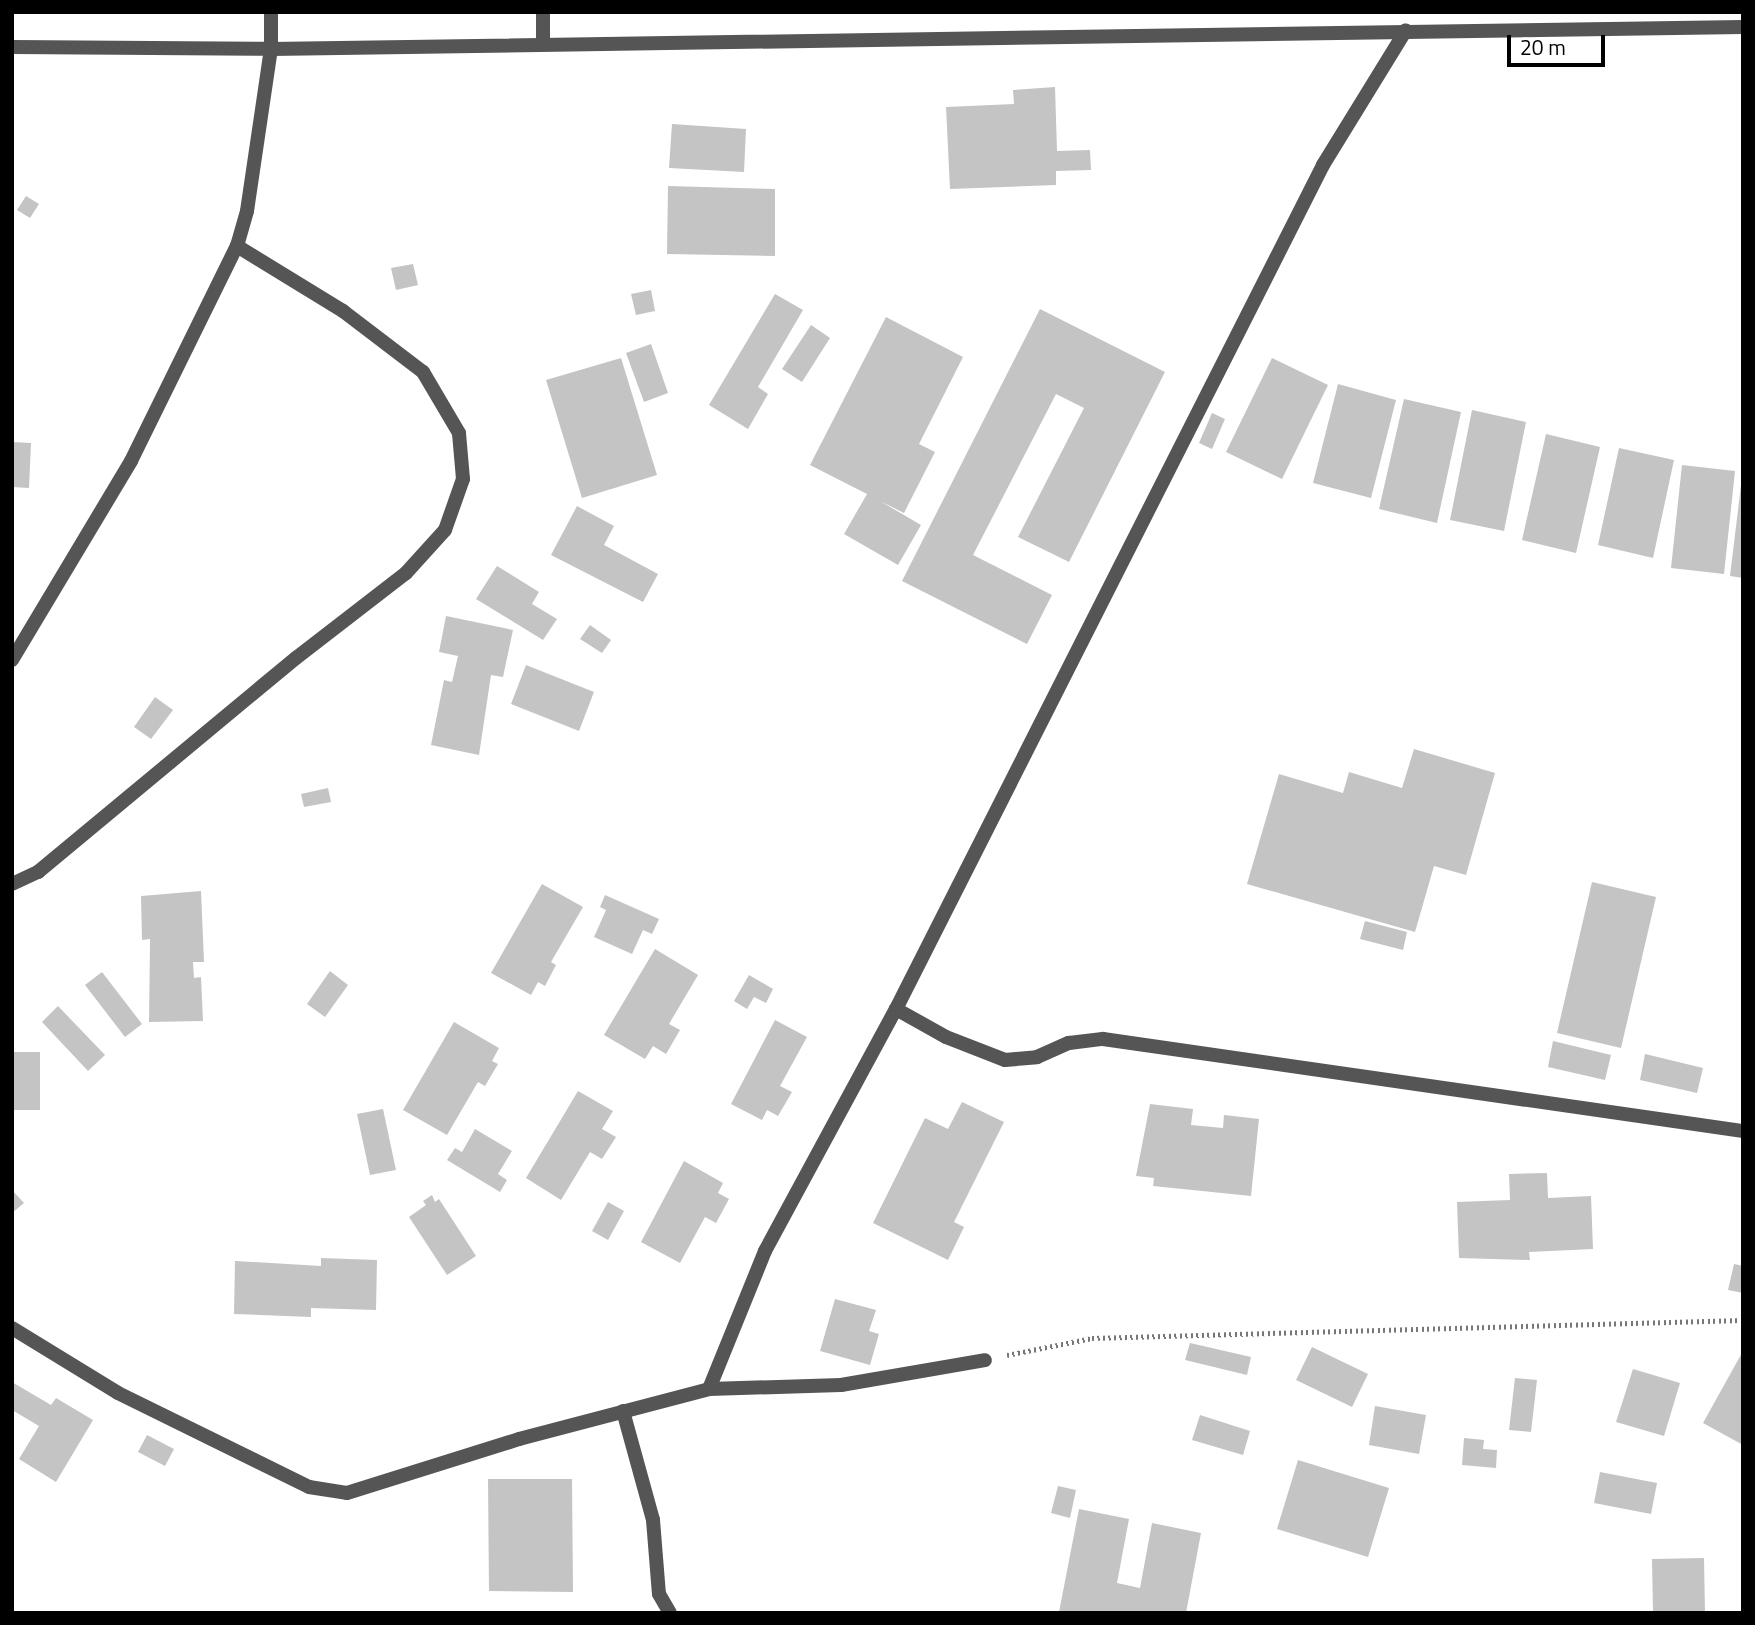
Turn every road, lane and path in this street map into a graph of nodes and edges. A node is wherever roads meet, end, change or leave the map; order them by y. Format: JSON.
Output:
{"nodes":[{"id":1,"x":271,"y":12,"type":"edge"},
{"id":2,"x":543,"y":12,"type":"edge"},
{"id":3,"x":1743,"y":27,"type":"edge"},
{"id":4,"x":1406,"y":30,"type":"junction"},
{"id":5,"x":543,"y":44,"type":"junction"},
{"id":6,"x":12,"y":47,"type":"edge"},
{"id":7,"x":271,"y":49,"type":"junction"},
{"id":8,"x":237,"y":246,"type":"junction"},
{"id":9,"x":13,"y":656,"type":"edge"},
{"id":10,"x":12,"y":884,"type":"edge"},
{"id":11,"x":896,"y":1009,"type":"junction"},
{"id":12,"x":1743,"y":1131,"type":"edge"},
{"id":13,"x":1743,"y":1320,"type":"edge"},
{"id":14,"x":12,"y":1328,"type":"edge"},
{"id":15,"x":985,"y":1360,"type":"joint"},
{"id":16,"x":709,"y":1389,"type":"junction"},
{"id":17,"x":623,"y":1411,"type":"junction"},
{"id":18,"x":670,"y":1613,"type":"edge"}],
"edges":[{"from":1,"to":7,"type":"street"},
{"from":2,"to":5,"type":"street"},
{"from":3,"to":4,"type":"street"},
{"from":4,"to":5,"type":"street"},
{"from":4,"to":11,"type":"street"},
{"from":5,"to":7,"type":"street"},
{"from":6,"to":7,"type":"street"},
{"from":7,"to":8,"type":"street"},
{"from":8,"to":9,"type":"street"},
{"from":8,"to":10,"type":"street"},
{"from":11,"to":12,"type":"street"},
{"from":11,"to":16,"type":"street"},
{"from":13,"to":15,"type":"path"},
{"from":14,"to":17,"type":"street"},
{"from":15,"to":16,"type":"street"},
{"from":16,"to":17,"type":"street"},
{"from":17,"to":18,"type":"street"}]}
